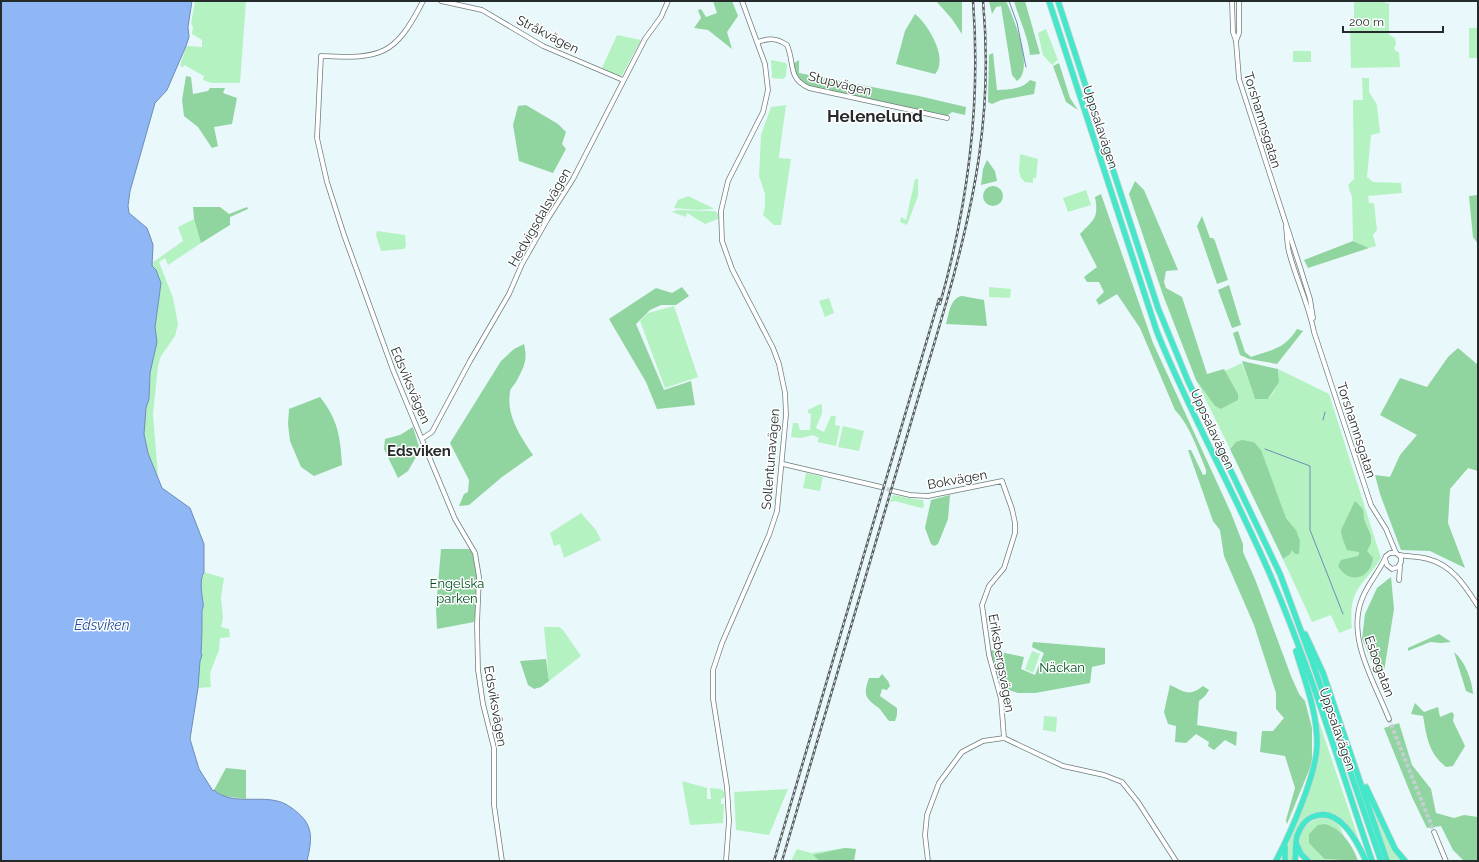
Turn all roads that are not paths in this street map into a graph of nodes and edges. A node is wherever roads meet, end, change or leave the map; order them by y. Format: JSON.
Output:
{"nodes":[{"id":1,"x":423,"y":1,"type":"edge"},
{"id":2,"x":441,"y":1,"type":"edge"},
{"id":3,"x":668,"y":1,"type":"edge"},
{"id":4,"x":742,"y":1,"type":"edge"},
{"id":5,"x":1044,"y":1,"type":"edge"},
{"id":6,"x":1049,"y":1,"type":"edge"},
{"id":7,"x":1058,"y":1,"type":"edge"},
{"id":8,"x":1232,"y":1,"type":"edge"},
{"id":9,"x":1239,"y":1,"type":"edge"},
{"id":10,"x":1061,"y":38,"type":"junction"},
{"id":11,"x":1236,"y":41,"type":"junction"},
{"id":12,"x":758,"y":42,"type":"junction"},
{"id":13,"x":623,"y":80,"type":"junction"},
{"id":14,"x":947,"y":118,"type":"dead end"},
{"id":15,"x":423,"y":438,"type":"junction"},
{"id":16,"x":783,"y":464,"type":"junction"},
{"id":17,"x":1002,"y":481,"type":"joint"},
{"id":18,"x":881,"y":488,"type":"tunnel mouth"},
{"id":19,"x":893,"y":490,"type":"tunnel mouth"},
{"id":20,"x":1390,"y":539,"type":"junction"},
{"id":21,"x":1389,"y":554,"type":"junction"},
{"id":22,"x":1398,"y":554,"type":"junction"},
{"id":23,"x":1413,"y":557,"type":"junction"},
{"id":24,"x":1385,"y":559,"type":"junction"},
{"id":25,"x":1401,"y":564,"type":"junction"},
{"id":26,"x":1391,"y":568,"type":"junction"},
{"id":27,"x":1376,"y":574,"type":"junction"},
{"id":28,"x":1280,"y":599,"type":"junction"},
{"id":29,"x":1478,"y":606,"type":"edge"},
{"id":30,"x":1294,"y":612,"type":"junction"},
{"id":31,"x":1389,"y":719,"type":"tunnel mouth"},
{"id":32,"x":1004,"y":738,"type":"junction"},
{"id":33,"x":1355,"y":764,"type":"junction"},
{"id":34,"x":1434,"y":832,"type":"tunnel mouth"},
{"id":35,"x":1288,"y":837,"type":"junction"},
{"id":36,"x":1296,"y":843,"type":"junction"},
{"id":37,"x":502,"y":861,"type":"edge"},
{"id":38,"x":726,"y":861,"type":"edge"},
{"id":39,"x":928,"y":861,"type":"edge"},
{"id":40,"x":1176,"y":861,"type":"edge"},
{"id":41,"x":1276,"y":861,"type":"edge"},
{"id":42,"x":1285,"y":861,"type":"edge"},
{"id":43,"x":1295,"y":861,"type":"edge"},
{"id":44,"x":1308,"y":861,"type":"edge"},
{"id":45,"x":1366,"y":861,"type":"edge"},
{"id":46,"x":1372,"y":861,"type":"edge"},
{"id":47,"x":1380,"y":861,"type":"edge"},
{"id":48,"x":1387,"y":861,"type":"edge"},
{"id":49,"x":1405,"y":861,"type":"edge"},
{"id":50,"x":1446,"y":861,"type":"edge"}],
"edges":[{"from":1,"to":15,"type":"street","name":"Edsviksvägen"},
{"from":2,"to":13,"type":"street","name":"Stråkvägen"},
{"from":3,"to":13,"type":"street","name":"Hedvigsdalsvägen"},
{"from":4,"to":12,"type":"street","name":"Sollentunavägen"},
{"from":5,"to":10,"type":"highway"},
{"from":6,"to":10,"type":"highway","name":"Uppsalavägen"},
{"from":7,"to":30,"type":"highway","name":"Uppsalavägen"},
{"from":8,"to":11,"type":"street","name":"Torshamnsgatan"},
{"from":9,"to":11,"type":"street","name":"Torshamnsgatan"},
{"from":10,"to":28,"type":"highway","name":"Uppsalavägen"},
{"from":11,"to":20,"type":"street","name":"Torshamnsgatan"},
{"from":12,"to":14,"type":"street","name":"Stupvägen"},
{"from":12,"to":16,"type":"street","name":"Sollentunavägen"},
{"from":13,"to":15,"type":"street","name":"Hedvigsdalsvägen"},
{"from":15,"to":37,"type":"street","name":"Edsviksvägen"},
{"from":16,"to":18,"type":"street"},
{"from":16,"to":38,"type":"street","name":"Sollentunavägen"},
{"from":17,"to":19,"type":"street","name":"Bokvägen"},
{"from":17,"to":32,"type":"street","name":"Eriksbergsvägen"},
{"from":20,"to":21,"type":"street","name":"Torshamnsgatan"},
{"from":20,"to":22,"type":"street","name":"Torshamnsgatan"},
{"from":21,"to":22,"type":"street"},
{"from":21,"to":24,"type":"street"},
{"from":22,"to":23,"type":"street"},
{"from":22,"to":25,"type":"street"},
{"from":23,"to":25,"type":"street"},
{"from":23,"to":29,"type":"street"},
{"from":24,"to":26,"type":"street"},
{"from":24,"to":27,"type":"street","name":"Esbogatan"},
{"from":25,"to":26,"type":"street"},
{"from":25,"to":26,"type":"street"},
{"from":26,"to":27,"type":"street"},
{"from":27,"to":31,"type":"street","name":"Esbogatan"},
{"from":28,"to":35,"type":"highway"},
{"from":28,"to":46,"type":"highway","name":"Uppsalavägen"},
{"from":30,"to":33,"type":"highway"},
{"from":30,"to":47,"type":"highway","name":"Uppsalavägen"},
{"from":32,"to":39,"type":"street"},
{"from":32,"to":40,"type":"street"},
{"from":33,"to":48,"type":"highway"},
{"from":33,"to":49,"type":"highway"},
{"from":34,"to":50,"type":"street"},
{"from":35,"to":41,"type":"highway"},
{"from":35,"to":42,"type":"highway"},
{"from":36,"to":43,"type":"highway"},
{"from":36,"to":44,"type":"highway"},
{"from":36,"to":45,"type":"highway"}]}
